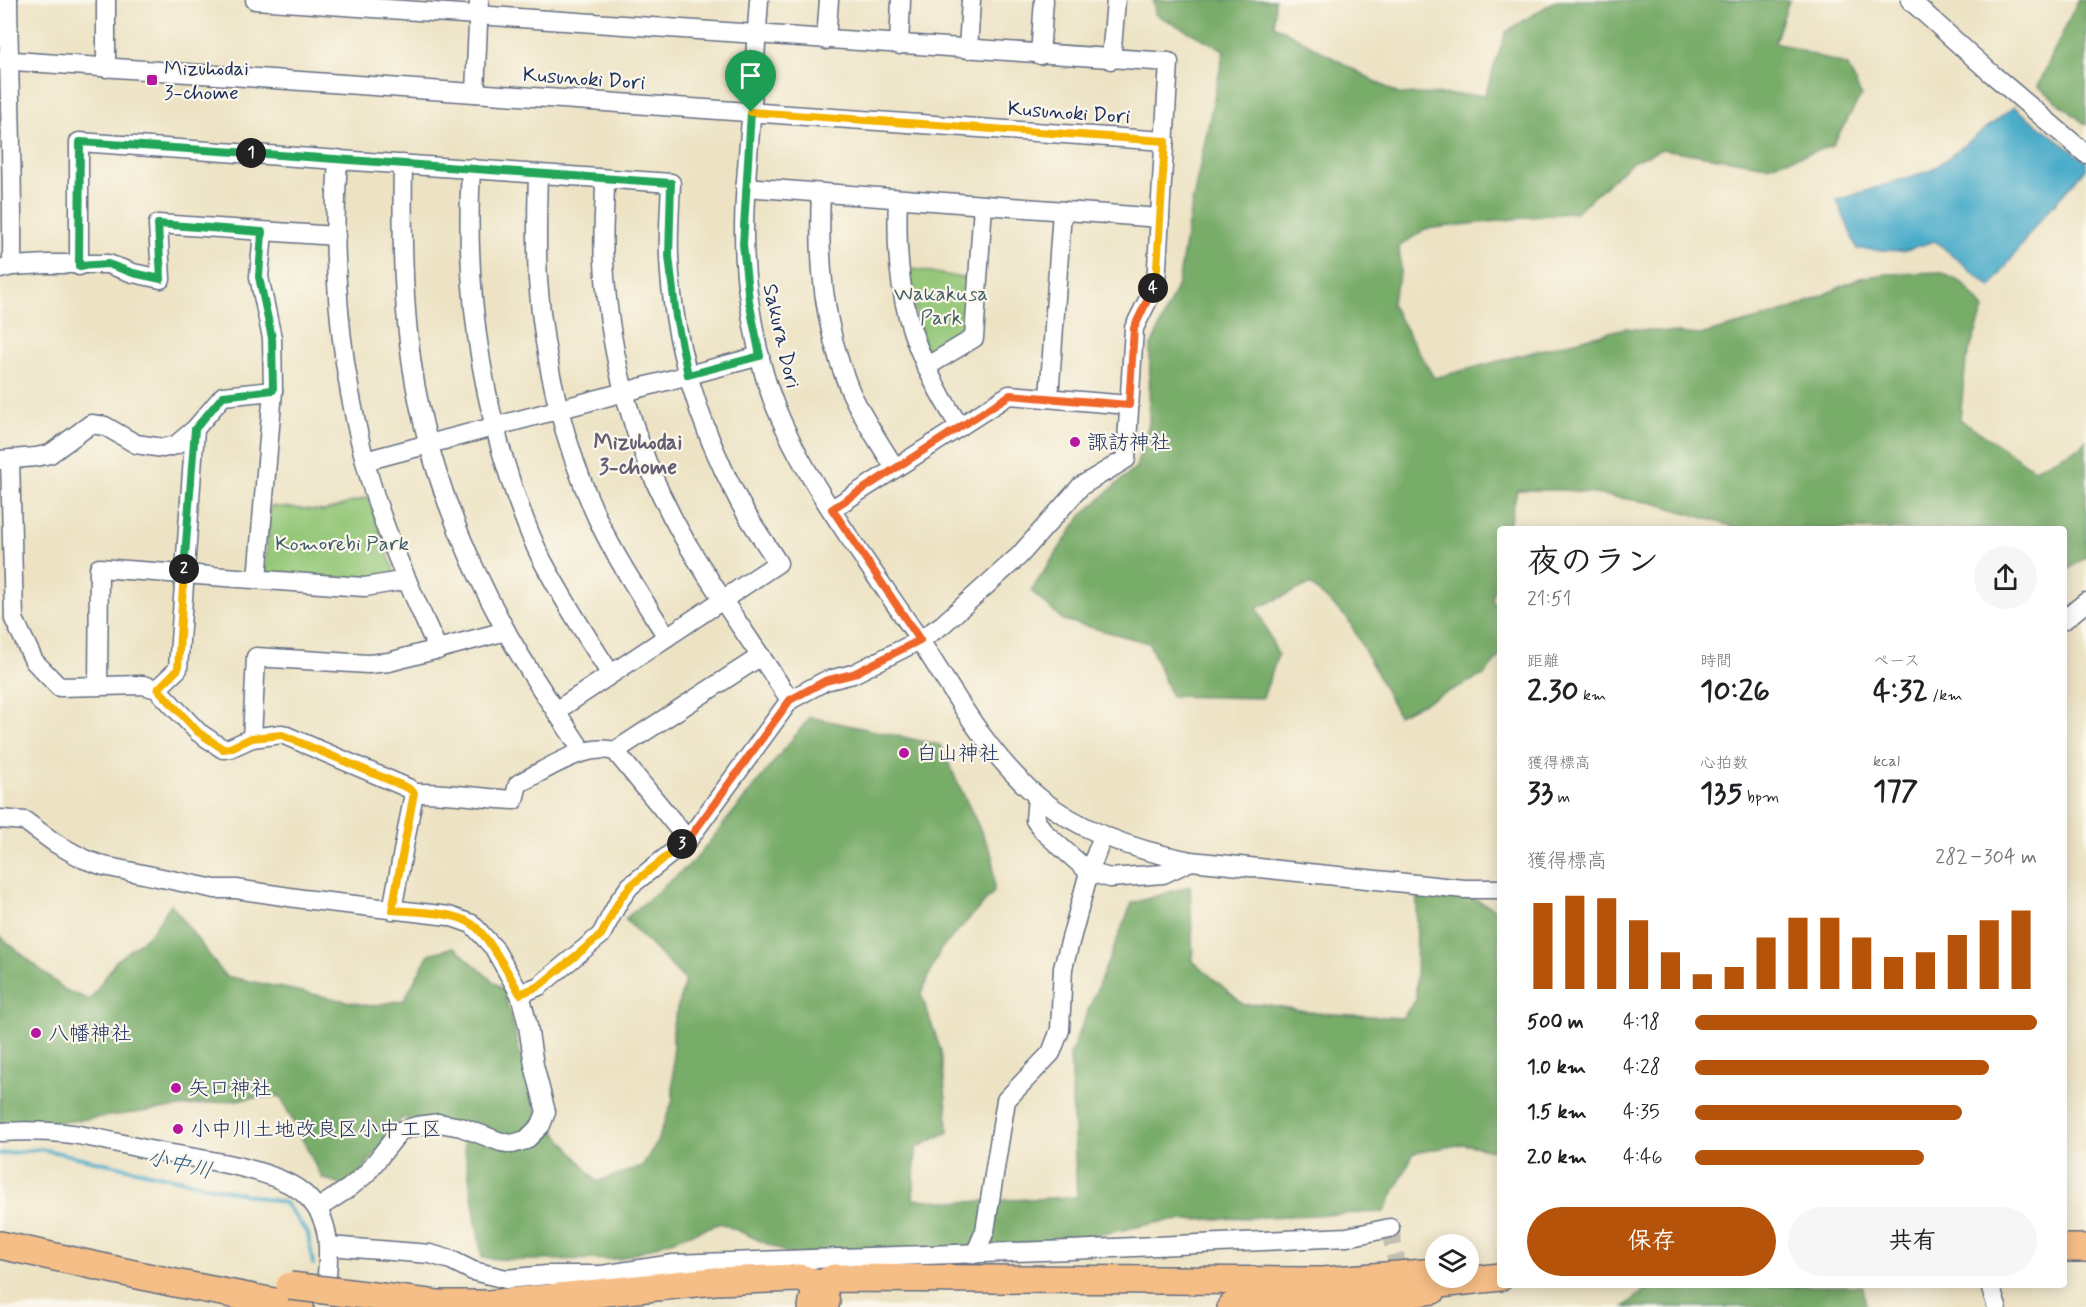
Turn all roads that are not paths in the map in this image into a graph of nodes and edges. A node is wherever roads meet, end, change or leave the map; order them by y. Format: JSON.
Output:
{"nodes":[{"id":1,"x":8,"y":0,"type":"edge"},
{"id":2,"x":106,"y":0,"type":"edge"},
{"id":3,"x":255,"y":0,"type":"edge"},
{"id":4,"x":759,"y":0,"type":"edge"},
{"id":5,"x":829,"y":0,"type":"edge"},
{"id":6,"x":901,"y":0,"type":"edge"},
{"id":7,"x":971,"y":0,"type":"edge"},
{"id":8,"x":1044,"y":0,"type":"edge"},
{"id":9,"x":1116,"y":0,"type":"edge"},
{"id":10,"x":1910,"y":0,"type":"edge"},
{"id":11,"x":328,"y":2,"type":"edge"},
{"id":12,"x":412,"y":5,"type":"edge"},
{"id":13,"x":479,"y":7,"type":"edge"},
{"id":14,"x":757,"y":35,"type":"junction"},
{"id":15,"x":826,"y":40,"type":"junction"},
{"id":16,"x":898,"y":45,"type":"junction"},
{"id":17,"x":968,"y":50,"type":"junction"},
{"id":18,"x":1040,"y":55,"type":"junction"},
{"id":19,"x":4,"y":60,"type":"edge"},
{"id":20,"x":1111,"y":60,"type":"junction"},
{"id":21,"x":106,"y":68,"type":"junction"},
{"id":22,"x":475,"y":93,"type":"junction"},
{"id":23,"x":751,"y":112,"type":"junction"},
{"id":24,"x":1165,"y":141,"type":"junction"},
{"id":25,"x":2086,"y":154,"type":"edge"},
{"id":26,"x":338,"y":159,"type":"junction"},
{"id":27,"x":403,"y":164,"type":"junction"},
{"id":28,"x":471,"y":168,"type":"junction"},
{"id":29,"x":538,"y":174,"type":"junction"},
{"id":30,"x":605,"y":179,"type":"junction"},
{"id":31,"x":745,"y":188,"type":"junction"},
{"id":32,"x":821,"y":193,"type":"junction"},
{"id":33,"x":898,"y":199,"type":"junction"},
{"id":34,"x":983,"y":205,"type":"junction"},
{"id":35,"x":1062,"y":211,"type":"junction"},
{"id":36,"x":1160,"y":218,"type":"junction"},
{"id":37,"x":262,"y":232,"type":"junction"},
{"id":38,"x":336,"y":236,"type":"junction"},
{"id":39,"x":79,"y":266,"type":"junction"},
{"id":40,"x":6,"y":268,"type":"edge"},
{"id":41,"x":760,"y":356,"type":"junction"},
{"id":42,"x":926,"y":368,"type":"junction"},
{"id":43,"x":688,"y":375,"type":"junction"},
{"id":44,"x":273,"y":390,"type":"junction"},
{"id":45,"x":624,"y":392,"type":"junction"},
{"id":46,"x":1049,"y":398,"type":"junction"},
{"id":47,"x":1129,"y":405,"type":"junction"},
{"id":48,"x":559,"y":409,"type":"junction"},
{"id":49,"x":493,"y":426,"type":"junction"},
{"id":50,"x":960,"y":427,"type":"junction"},
{"id":51,"x":195,"y":429,"type":"junction"},
{"id":52,"x":430,"y":443,"type":"junction"},
{"id":53,"x":5,"y":459,"type":"edge"},
{"id":54,"x":365,"y":461,"type":"junction"},
{"id":55,"x":895,"y":468,"type":"junction"},
{"id":56,"x":832,"y":509,"type":"junction"},
{"id":57,"x":183,"y":575,"type":"junction"},
{"id":58,"x":257,"y":579,"type":"junction"},
{"id":59,"x":407,"y":580,"type":"junction"},
{"id":60,"x":723,"y":600,"type":"junction"},
{"id":61,"x":2086,"y":602,"type":"edge"},
{"id":62,"x":2067,"y":618,"type":"edge"},
{"id":63,"x":506,"y":631,"type":"junction"},
{"id":64,"x":667,"y":637,"type":"junction"},
{"id":65,"x":920,"y":640,"type":"junction"},
{"id":66,"x":438,"y":650,"type":"junction"},
{"id":67,"x":761,"y":656,"type":"junction"},
{"id":68,"x":610,"y":674,"type":"junction"},
{"id":69,"x":98,"y":685,"type":"junction"},
{"id":70,"x":158,"y":689,"type":"junction"},
{"id":71,"x":790,"y":700,"type":"junction"},
{"id":72,"x":556,"y":711,"type":"junction"},
{"id":73,"x":252,"y":738,"type":"junction"},
{"id":74,"x":615,"y":751,"type":"junction"},
{"id":75,"x":583,"y":753,"type":"junction"},
{"id":76,"x":414,"y":793,"type":"junction"},
{"id":77,"x":1037,"y":796,"type":"junction"},
{"id":78,"x":0,"y":819,"type":"edge"},
{"id":79,"x":1103,"y":836,"type":"junction"},
{"id":80,"x":688,"y":840,"type":"junction"},
{"id":81,"x":1191,"y":861,"type":"junction"},
{"id":82,"x":1089,"y":872,"type":"junction"},
{"id":83,"x":1497,"y":889,"type":"edge"},
{"id":84,"x":392,"y":910,"type":"junction"},
{"id":85,"x":520,"y":994,"type":"junction"},
{"id":86,"x":0,"y":1132,"type":"edge"},
{"id":87,"x":316,"y":1209,"type":"junction"},
{"id":88,"x":1390,"y":1228,"type":"dead end"},
{"id":89,"x":0,"y":1245,"type":"edge"},
{"id":90,"x":329,"y":1246,"type":"junction"},
{"id":91,"x":2067,"y":1248,"type":"edge"},
{"id":92,"x":2086,"y":1248,"type":"edge"},
{"id":93,"x":975,"y":1254,"type":"junction"},
{"id":94,"x":0,"y":1256,"type":"edge"},
{"id":95,"x":1497,"y":1268,"type":"edge"},
{"id":96,"x":1479,"y":1269,"type":"edge"},
{"id":97,"x":1425,"y":1273,"type":"edge"},
{"id":98,"x":1497,"y":1277,"type":"edge"},
{"id":99,"x":1497,"y":1282,"type":"edge"},
{"id":100,"x":334,"y":1284,"type":"junction"},
{"id":101,"x":1991,"y":1288,"type":"edge"},
{"id":102,"x":295,"y":1297,"type":"edge"},
{"id":103,"x":819,"y":1302,"type":"edge"},
{"id":104,"x":239,"y":1307,"type":"edge"},
{"id":105,"x":1231,"y":1307,"type":"edge"},
{"id":106,"x":1292,"y":1307,"type":"edge"},
{"id":107,"x":1997,"y":1307,"type":"edge"}],
"edges":[{"from":1,"to":19,"type":"street"},
{"from":2,"to":21,"type":"street"},
{"from":3,"to":11,"type":"street"},
{"from":4,"to":14,"type":"street","name":"Sakura Dori"},
{"from":5,"to":15,"type":"street"},
{"from":6,"to":16,"type":"street"},
{"from":7,"to":17,"type":"street"},
{"from":8,"to":18,"type":"street"},
{"from":9,"to":20,"type":"street"},
{"from":10,"to":25,"type":"street"},
{"from":11,"to":12,"type":"street"},
{"from":12,"to":13,"type":"street"},
{"from":13,"to":14,"type":"street"},
{"from":13,"to":22,"type":"street"},
{"from":14,"to":15,"type":"street"},
{"from":14,"to":23,"type":"street","name":"Sakura Dori"},
{"from":15,"to":16,"type":"street"},
{"from":16,"to":17,"type":"street"},
{"from":17,"to":18,"type":"street"},
{"from":18,"to":20,"type":"street"},
{"from":19,"to":21,"type":"street","name":"Kusunoki Dori"},
{"from":19,"to":40,"type":"street"},
{"from":20,"to":24,"type":"street"},
{"from":21,"to":22,"type":"street","name":"Kusunoki Dori"},
{"from":22,"to":23,"type":"street","name":"Kusunoki Dori"},
{"from":23,"to":24,"type":"street","name":"Kusunoki Dori"},
{"from":23,"to":31,"type":"street","name":"Sakura Dori"},
{"from":24,"to":36,"type":"street"},
{"from":26,"to":27,"type":"street"},
{"from":26,"to":38,"type":"street"},
{"from":26,"to":39,"type":"street"},
{"from":27,"to":28,"type":"street"},
{"from":27,"to":52,"type":"street"},
{"from":28,"to":29,"type":"street"},
{"from":28,"to":49,"type":"street"},
{"from":29,"to":30,"type":"street"},
{"from":29,"to":48,"type":"street"},
{"from":30,"to":43,"type":"street"},
{"from":30,"to":45,"type":"street"},
{"from":31,"to":32,"type":"street"},
{"from":31,"to":41,"type":"street","name":"Sakura Dori"},
{"from":32,"to":33,"type":"street"},
{"from":32,"to":55,"type":"street"},
{"from":33,"to":34,"type":"street"},
{"from":33,"to":42,"type":"street"},
{"from":34,"to":35,"type":"street"},
{"from":34,"to":42,"type":"street"},
{"from":35,"to":36,"type":"street"},
{"from":35,"to":46,"type":"street"},
{"from":36,"to":47,"type":"street"},
{"from":37,"to":38,"type":"street"},
{"from":37,"to":39,"type":"street"},
{"from":37,"to":44,"type":"street"},
{"from":38,"to":54,"type":"street"},
{"from":39,"to":40,"type":"street"},
{"from":41,"to":43,"type":"street"},
{"from":41,"to":56,"type":"street","name":"Sakura Dori"},
{"from":42,"to":50,"type":"street"},
{"from":43,"to":45,"type":"street"},
{"from":43,"to":60,"type":"street"},
{"from":44,"to":51,"type":"street"},
{"from":44,"to":58,"type":"street"},
{"from":45,"to":48,"type":"street"},
{"from":45,"to":60,"type":"street"},
{"from":46,"to":47,"type":"street"},
{"from":46,"to":50,"type":"street"},
{"from":47,"to":65,"type":"street"},
{"from":48,"to":49,"type":"street"},
{"from":48,"to":64,"type":"street"},
{"from":49,"to":52,"type":"street"},
{"from":49,"to":68,"type":"street"},
{"from":50,"to":55,"type":"street"},
{"from":51,"to":53,"type":"street"},
{"from":51,"to":57,"type":"street"},
{"from":52,"to":54,"type":"street"},
{"from":52,"to":63,"type":"street"},
{"from":53,"to":69,"type":"street"},
{"from":54,"to":59,"type":"street"},
{"from":55,"to":56,"type":"street"},
{"from":56,"to":65,"type":"street","name":"Sakura Dori"},
{"from":57,"to":58,"type":"street"},
{"from":57,"to":69,"type":"street"},
{"from":57,"to":70,"type":"street"},
{"from":58,"to":59,"type":"street"},
{"from":59,"to":66,"type":"street"},
{"from":60,"to":64,"type":"street"},
{"from":60,"to":67,"type":"street"},
{"from":61,"to":62,"type":"street"},
{"from":63,"to":66,"type":"street"},
{"from":63,"to":72,"type":"street"},
{"from":64,"to":68,"type":"street"},
{"from":65,"to":71,"type":"street"},
{"from":65,"to":77,"type":"street","name":"Sakura Dori"},
{"from":66,"to":73,"type":"street"},
{"from":67,"to":71,"type":"street"},
{"from":67,"to":74,"type":"street"},
{"from":68,"to":72,"type":"street"},
{"from":69,"to":70,"type":"street"},
{"from":70,"to":73,"type":"street"},
{"from":71,"to":80,"type":"street"},
{"from":72,"to":75,"type":"street"},
{"from":73,"to":76,"type":"street"},
{"from":74,"to":75,"type":"street"},
{"from":74,"to":80,"type":"street"},
{"from":75,"to":76,"type":"street"},
{"from":76,"to":84,"type":"street"},
{"from":77,"to":79,"type":"street","name":"Sakura Dori"},
{"from":77,"to":82,"type":"street"},
{"from":78,"to":84,"type":"street"},
{"from":79,"to":81,"type":"street","name":"Sakura Dori"},
{"from":79,"to":82,"type":"street"},
{"from":80,"to":85,"type":"street"},
{"from":81,"to":82,"type":"street"},
{"from":81,"to":83,"type":"street","name":"Sakura Dori"},
{"from":82,"to":93,"type":"street"},
{"from":84,"to":85,"type":"street"},
{"from":85,"to":87,"type":"street"},
{"from":86,"to":87,"type":"street"},
{"from":87,"to":90,"type":"street"},
{"from":88,"to":93,"type":"street"},
{"from":89,"to":102,"type":"highway"},
{"from":90,"to":93,"type":"street"},
{"from":90,"to":100,"type":"street"},
{"from":91,"to":92,"type":"highway"},
{"from":94,"to":104,"type":"highway"},
{"from":95,"to":96,"type":"highway"},
{"from":97,"to":103,"type":"highway"},
{"from":98,"to":105,"type":"highway"},
{"from":99,"to":106,"type":"highway"},
{"from":100,"to":102,"type":"highway","bridge":true},
{"from":100,"to":103,"type":"highway"},
{"from":101,"to":107,"type":"street"}]}
